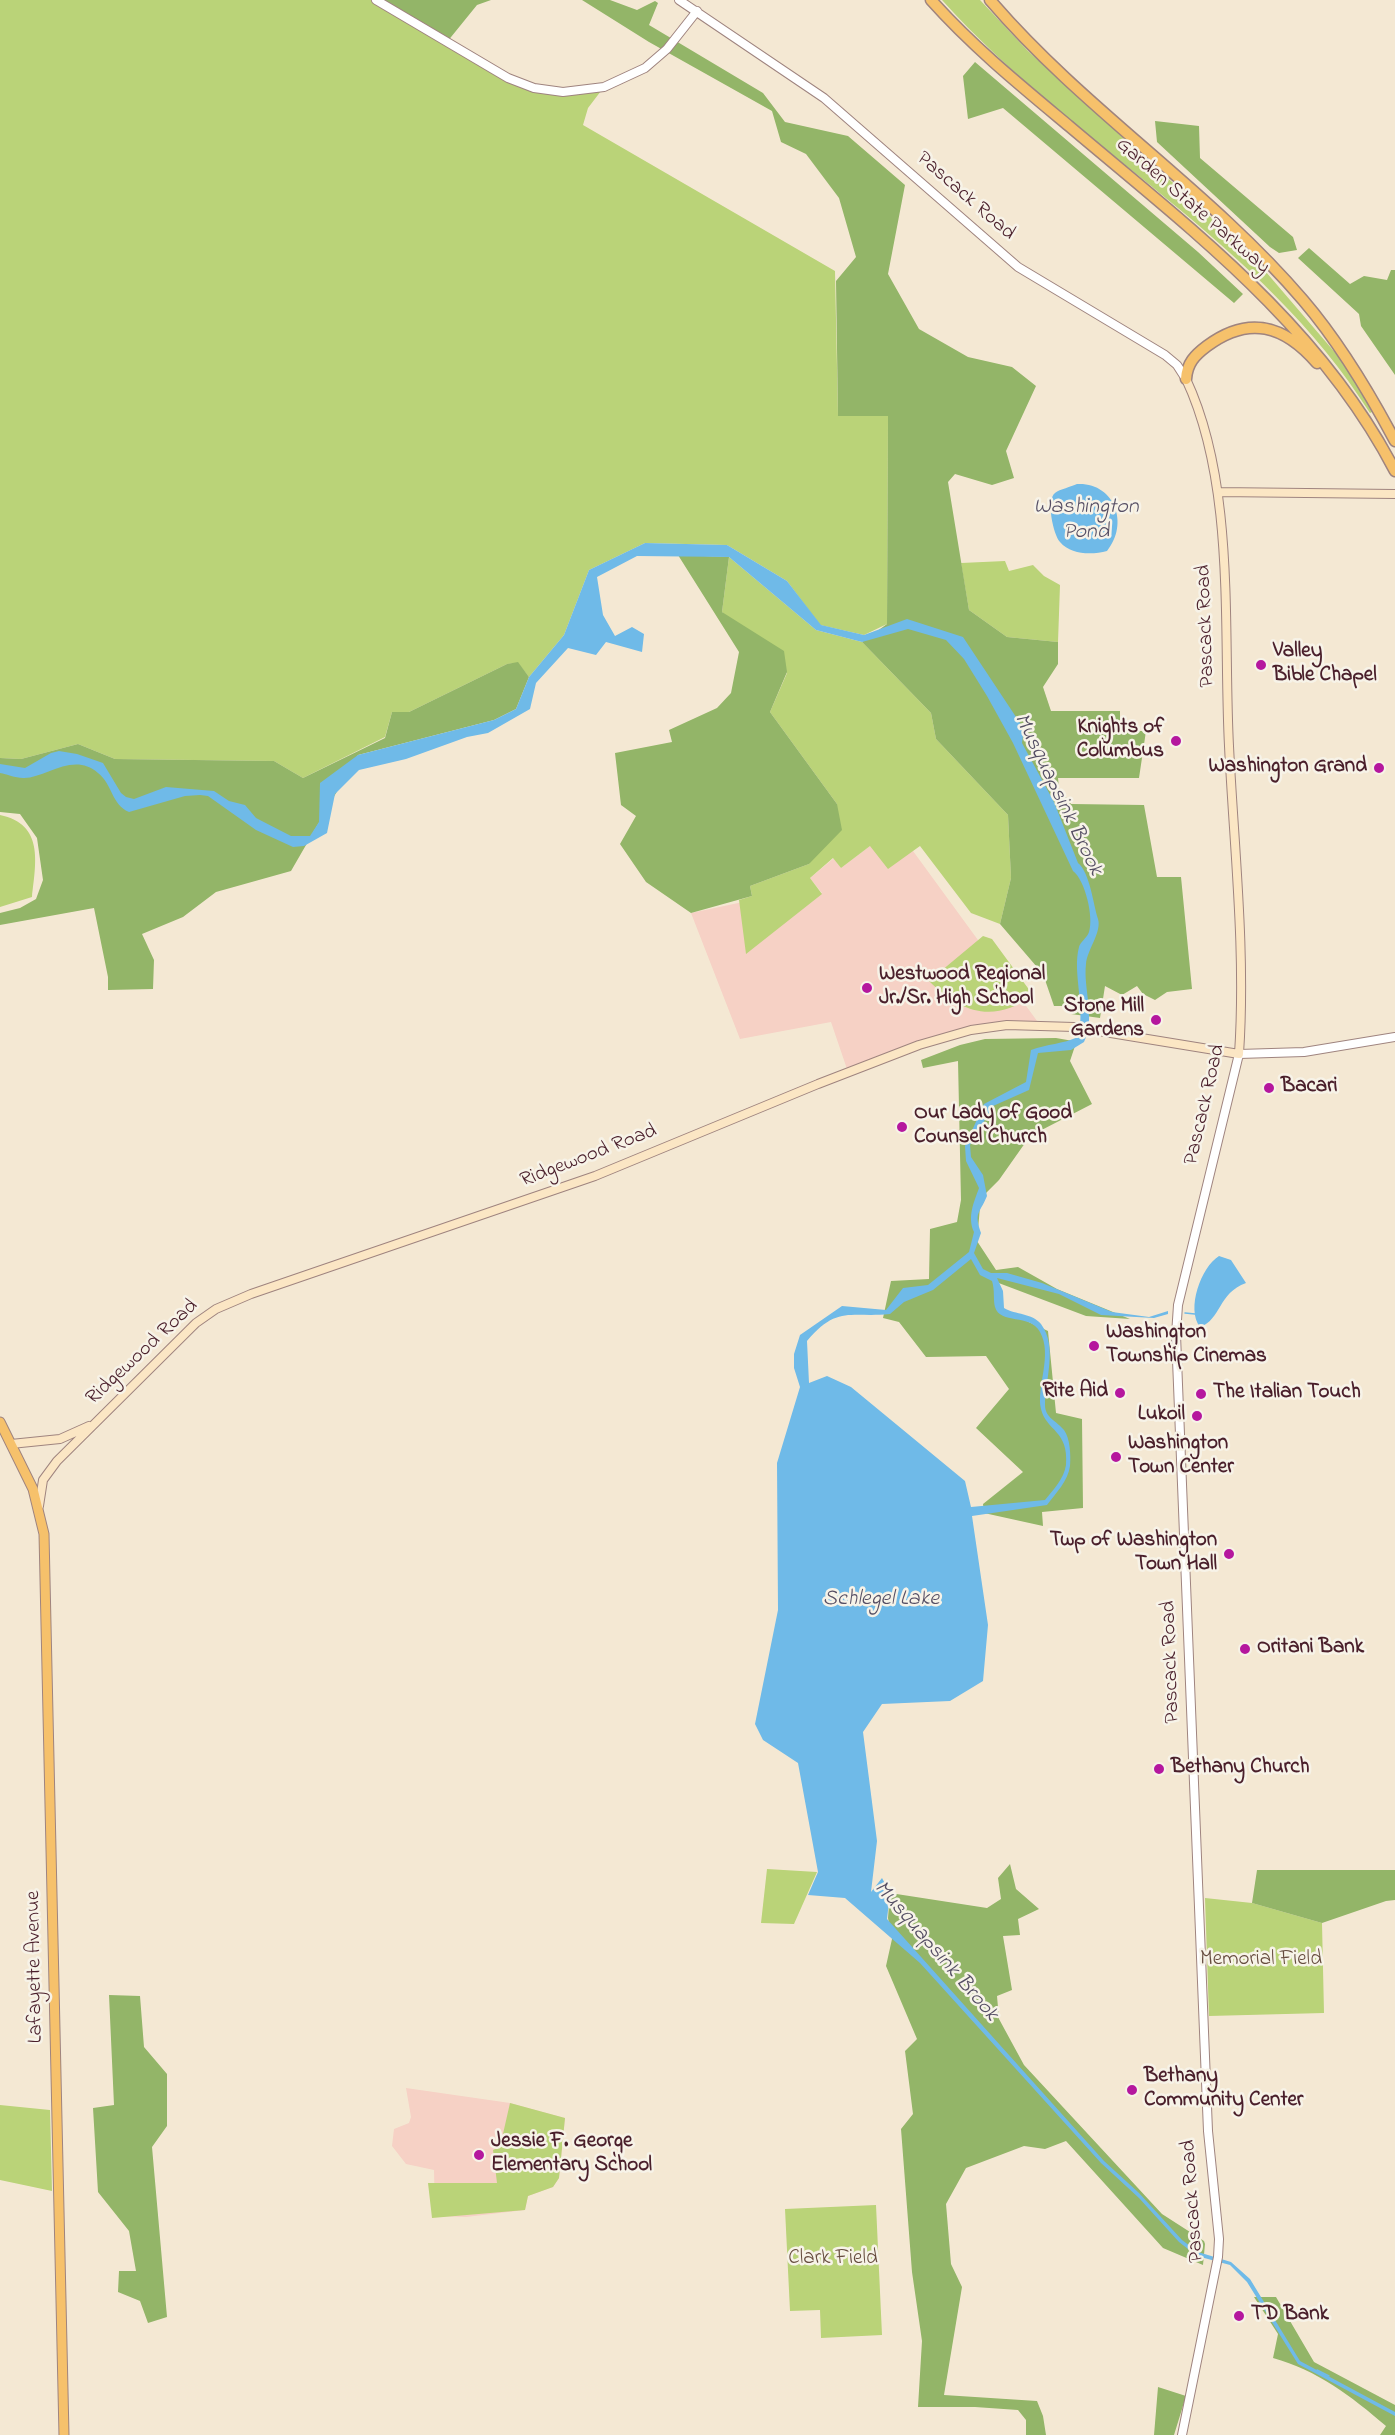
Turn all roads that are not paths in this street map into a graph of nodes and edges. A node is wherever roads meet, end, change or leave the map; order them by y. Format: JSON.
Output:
{"nodes":[{"id":1,"x":376,"y":0,"type":"edge"},
{"id":2,"x":679,"y":0,"type":"edge"},
{"id":3,"x":931,"y":0,"type":"edge"},
{"id":4,"x":990,"y":0,"type":"edge"},
{"id":5,"x":697,"y":11,"type":"junction"},
{"id":6,"x":1316,"y":315,"type":"junction"},
{"id":7,"x":1186,"y":380,"type":"junction"},
{"id":8,"x":1362,"y":414,"type":"junction"},
{"id":9,"x":1395,"y":428,"type":"edge"},
{"id":10,"x":1395,"y":441,"type":"edge"},
{"id":11,"x":1395,"y":471,"type":"edge"},
{"id":12,"x":1218,"y":492,"type":"junction"},
{"id":13,"x":1395,"y":494,"type":"edge"},
{"id":14,"x":1395,"y":1038,"type":"edge"},
{"id":15,"x":1239,"y":1054,"type":"junction"},
{"id":16,"x":97,"y":1421,"type":"junction"},
{"id":17,"x":0,"y":1422,"type":"edge"},
{"id":18,"x":11,"y":1444,"type":"junction"},
{"id":19,"x":38,"y":1503,"type":"junction"},
{"id":20,"x":64,"y":2435,"type":"edge"},
{"id":21,"x":1182,"y":2435,"type":"edge"}],
"edges":[{"from":1,"to":5,"type":"street"},
{"from":2,"to":5,"type":"street","name":"Pascack Road"},
{"from":3,"to":8,"type":"highway","name":"Garden State Parkway"},
{"from":4,"to":6,"type":"highway","name":"Garden State Parkway"},
{"from":5,"to":7,"type":"street","name":"Pascack Road"},
{"from":6,"to":9,"type":"highway","name":"Garden State Parkway"},
{"from":6,"to":10,"type":"highway","name":"Garden State Parkway"},
{"from":7,"to":8,"type":"highway"},
{"from":7,"to":12,"type":"main road","name":"Pascack Road"},
{"from":8,"to":11,"type":"highway","name":"Garden State Parkway"},
{"from":12,"to":13,"type":"main road"},
{"from":12,"to":15,"type":"main road","name":"Pascack Road"},
{"from":14,"to":15,"type":"street"},
{"from":15,"to":16,"type":"main road","name":"Ridgewood Road"},
{"from":15,"to":21,"type":"street","name":"Pascack Road"},
{"from":16,"to":18,"type":"main road"},
{"from":16,"to":19,"type":"main road","name":"Ridgewood Road"},
{"from":17,"to":18,"type":"main road","name":"Lafayette Avenue"},
{"from":18,"to":19,"type":"main road","name":"Lafayette Avenue"},
{"from":19,"to":20,"type":"main road","name":"Lafayette Avenue"}]}
